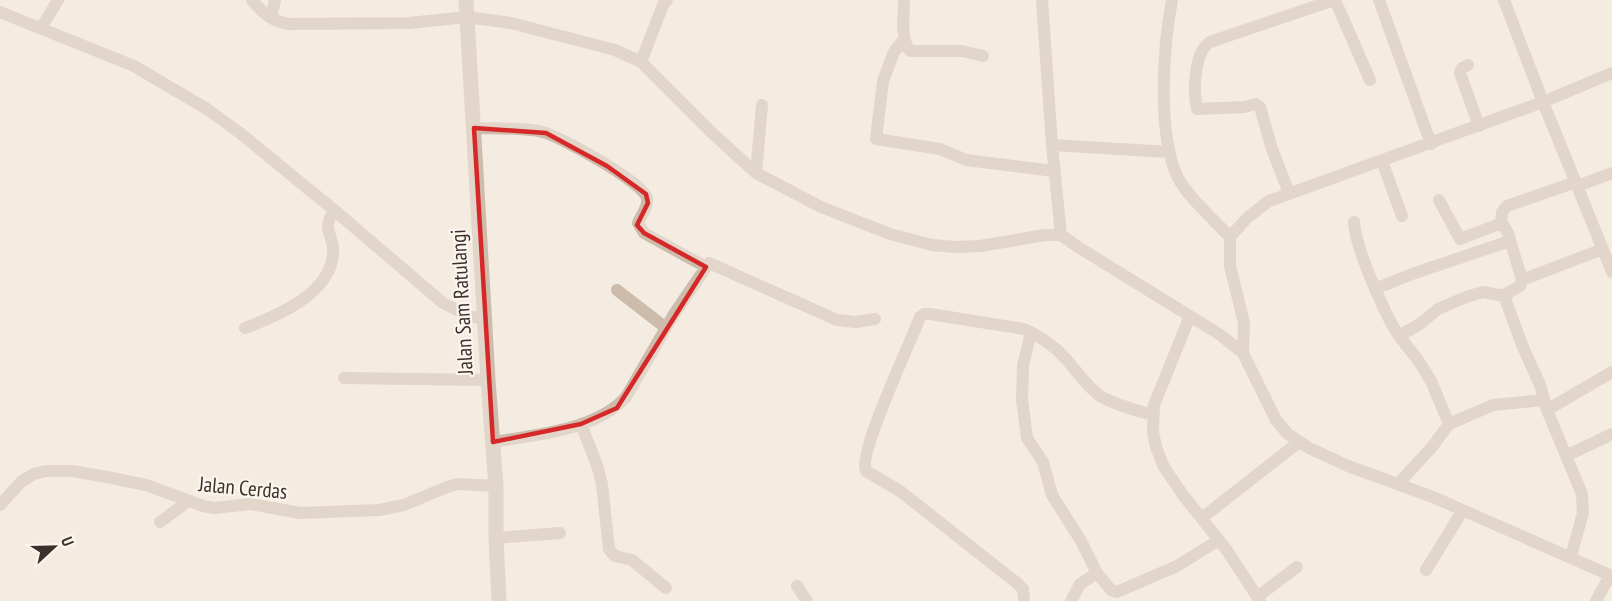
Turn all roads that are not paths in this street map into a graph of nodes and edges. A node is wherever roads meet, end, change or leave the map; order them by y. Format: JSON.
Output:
{"nodes":[{"id":1,"x":58,"y":0,"type":"edge"},
{"id":2,"x":252,"y":0,"type":"edge"},
{"id":3,"x":275,"y":0,"type":"edge"},
{"id":4,"x":466,"y":0,"type":"edge"},
{"id":5,"x":667,"y":0,"type":"edge"},
{"id":6,"x":904,"y":0,"type":"edge"},
{"id":7,"x":1042,"y":0,"type":"edge"},
{"id":8,"x":1172,"y":0,"type":"edge"},
{"id":9,"x":1334,"y":0,"type":"edge"},
{"id":10,"x":1379,"y":0,"type":"edge"},
{"id":11,"x":1504,"y":0,"type":"edge"},
{"id":12,"x":1303,"y":5,"type":"edge"},
{"id":13,"x":0,"y":12,"type":"edge"},
{"id":14,"x":466,"y":17,"type":"junction"},
{"id":15,"x":271,"y":18,"type":"junction"},
{"id":16,"x":41,"y":28,"type":"junction"},
{"id":17,"x":904,"y":38,"type":"junction"},
{"id":18,"x":983,"y":56,"type":"dead end"},
{"id":19,"x":641,"y":62,"type":"junction"},
{"id":20,"x":1468,"y":65,"type":"dead end"},
{"id":21,"x":1612,"y":73,"type":"edge"},
{"id":22,"x":1370,"y":80,"type":"dead end"},
{"id":23,"x":1543,"y":102,"type":"junction"},
{"id":24,"x":762,"y":105,"type":"dead end"},
{"id":25,"x":1479,"y":126,"type":"junction"},
{"id":26,"x":474,"y":128,"type":"junction"},
{"id":27,"x":1431,"y":144,"type":"junction"},
{"id":28,"x":1052,"y":145,"type":"junction"},
{"id":29,"x":1169,"y":152,"type":"junction"},
{"id":30,"x":1382,"y":161,"type":"junction"},
{"id":31,"x":1054,"y":171,"type":"junction"},
{"id":32,"x":756,"y":173,"type":"junction"},
{"id":33,"x":1612,"y":173,"type":"edge"},
{"id":34,"x":1576,"y":184,"type":"junction"},
{"id":35,"x":1289,"y":193,"type":"junction"},
{"id":36,"x":1439,"y":200,"type":"dead end"},
{"id":37,"x":334,"y":210,"type":"junction"},
{"id":38,"x":1402,"y":216,"type":"dead end"},
{"id":39,"x":1354,"y":222,"type":"dead end"},
{"id":40,"x":1501,"y":223,"type":"junction"},
{"id":41,"x":1061,"y":235,"type":"junction"},
{"id":42,"x":1230,"y":237,"type":"junction"},
{"id":43,"x":1510,"y":241,"type":"junction"},
{"id":44,"x":1603,"y":249,"type":"junction"},
{"id":45,"x":706,"y":267,"type":"junction"},
{"id":46,"x":1611,"y":267,"type":"edge"},
{"id":47,"x":1522,"y":280,"type":"junction"},
{"id":48,"x":1377,"y":288,"type":"junction"},
{"id":49,"x":617,"y":290,"type":"dead end"},
{"id":50,"x":1505,"y":296,"type":"junction"},
{"id":51,"x":1190,"y":316,"type":"junction"},
{"id":52,"x":485,"y":318,"type":"junction"},
{"id":53,"x":875,"y":319,"type":"dead end"},
{"id":54,"x":670,"y":321,"type":"junction"},
{"id":55,"x":245,"y":328,"type":"dead end"},
{"id":56,"x":1031,"y":332,"type":"junction"},
{"id":57,"x":1399,"y":336,"type":"junction"},
{"id":58,"x":1243,"y":353,"type":"junction"},
{"id":59,"x":1612,"y":372,"type":"edge"},
{"id":60,"x":344,"y":378,"type":"dead end"},
{"id":61,"x":488,"y":380,"type":"junction"},
{"id":62,"x":1546,"y":405,"type":"junction"},
{"id":63,"x":1153,"y":415,"type":"junction"},
{"id":64,"x":581,"y":424,"type":"junction"},
{"id":65,"x":1449,"y":424,"type":"junction"},
{"id":66,"x":1612,"y":434,"type":"edge"},
{"id":67,"x":493,"y":442,"type":"junction"},
{"id":68,"x":1299,"y":442,"type":"junction"},
{"id":69,"x":1566,"y":456,"type":"junction"},
{"id":70,"x":1398,"y":484,"type":"junction"},
{"id":71,"x":496,"y":486,"type":"junction"},
{"id":72,"x":187,"y":502,"type":"junction"},
{"id":73,"x":0,"y":505,"type":"edge"},
{"id":74,"x":1463,"y":510,"type":"junction"},
{"id":75,"x":1202,"y":518,"type":"junction"},
{"id":76,"x":160,"y":522,"type":"dead end"},
{"id":77,"x":560,"y":533,"type":"dead end"},
{"id":78,"x":496,"y":538,"type":"junction"},
{"id":79,"x":1219,"y":540,"type":"junction"},
{"id":80,"x":1571,"y":556,"type":"junction"},
{"id":81,"x":1297,"y":567,"type":"dead end"},
{"id":82,"x":1426,"y":570,"type":"dead end"},
{"id":83,"x":1097,"y":573,"type":"junction"},
{"id":84,"x":1611,"y":575,"type":"edge"},
{"id":85,"x":796,"y":586,"type":"dead end"},
{"id":86,"x":666,"y":588,"type":"dead end"},
{"id":87,"x":1258,"y":599,"type":"edge"},
{"id":88,"x":500,"y":601,"type":"edge"},
{"id":89,"x":807,"y":601,"type":"edge"},
{"id":90,"x":1024,"y":601,"type":"edge"},
{"id":91,"x":1071,"y":601,"type":"edge"},
{"id":92,"x":1596,"y":601,"type":"edge"}],
"edges":[{"from":1,"to":16,"type":"street"},
{"from":2,"to":15,"type":"street"},
{"from":3,"to":15,"type":"street"},
{"from":4,"to":14,"type":"street","name":"Jalan Sam Ratulangi"},
{"from":5,"to":19,"type":"street"},
{"from":6,"to":17,"type":"street"},
{"from":7,"to":28,"type":"street"},
{"from":8,"to":29,"type":"street"},
{"from":9,"to":12,"type":"street"},
{"from":9,"to":22,"type":"street"},
{"from":10,"to":27,"type":"street"},
{"from":11,"to":23,"type":"street"},
{"from":12,"to":35,"type":"street"},
{"from":13,"to":16,"type":"street"},
{"from":14,"to":15,"type":"street"},
{"from":14,"to":19,"type":"street"},
{"from":14,"to":26,"type":"street","name":"Jalan Sam Ratulangi"},
{"from":16,"to":37,"type":"street"},
{"from":17,"to":18,"type":"street"},
{"from":17,"to":31,"type":"street"},
{"from":19,"to":32,"type":"street"},
{"from":20,"to":25,"type":"street"},
{"from":21,"to":23,"type":"street"},
{"from":23,"to":25,"type":"street"},
{"from":23,"to":34,"type":"street"},
{"from":24,"to":32,"type":"street"},
{"from":25,"to":27,"type":"street"},
{"from":26,"to":45,"type":"street"},
{"from":26,"to":52,"type":"street","name":"Jalan Sam Ratulangi"},
{"from":27,"to":30,"type":"street"},
{"from":28,"to":29,"type":"street"},
{"from":28,"to":31,"type":"street"},
{"from":29,"to":42,"type":"street"},
{"from":30,"to":35,"type":"street"},
{"from":30,"to":38,"type":"street"},
{"from":31,"to":41,"type":"street"},
{"from":32,"to":41,"type":"street"},
{"from":33,"to":34,"type":"street"},
{"from":34,"to":40,"type":"street"},
{"from":34,"to":44,"type":"street"},
{"from":35,"to":42,"type":"street"},
{"from":36,"to":40,"type":"street"},
{"from":37,"to":52,"type":"street"},
{"from":37,"to":55,"type":"street"},
{"from":39,"to":48,"type":"street"},
{"from":40,"to":43,"type":"street"},
{"from":41,"to":51,"type":"street"},
{"from":42,"to":58,"type":"street"},
{"from":43,"to":47,"type":"street"},
{"from":43,"to":48,"type":"street"},
{"from":44,"to":46,"type":"street"},
{"from":44,"to":47,"type":"street"},
{"from":45,"to":53,"type":"street"},
{"from":45,"to":54,"type":"street"},
{"from":47,"to":50,"type":"street"},
{"from":48,"to":57,"type":"street"},
{"from":49,"to":54,"type":"street"},
{"from":50,"to":57,"type":"street"},
{"from":50,"to":62,"type":"street"},
{"from":51,"to":58,"type":"street"},
{"from":51,"to":63,"type":"street"},
{"from":52,"to":61,"type":"street","name":"Jalan Sam Ratulangi"},
{"from":54,"to":64,"type":"street"},
{"from":56,"to":63,"type":"street"},
{"from":56,"to":83,"type":"street"},
{"from":56,"to":90,"type":"street"},
{"from":57,"to":65,"type":"street"},
{"from":58,"to":68,"type":"street"},
{"from":59,"to":62,"type":"street"},
{"from":60,"to":61,"type":"street"},
{"from":61,"to":67,"type":"street","name":"Jalan Sam Ratulangi"},
{"from":62,"to":65,"type":"street"},
{"from":62,"to":69,"type":"street"},
{"from":63,"to":75,"type":"street"},
{"from":64,"to":67,"type":"street"},
{"from":64,"to":86,"type":"street"},
{"from":65,"to":70,"type":"street"},
{"from":66,"to":69,"type":"street"},
{"from":67,"to":71,"type":"street","name":"Jalan Sam Ratulangi"},
{"from":68,"to":70,"type":"street"},
{"from":68,"to":75,"type":"street"},
{"from":69,"to":80,"type":"street"},
{"from":70,"to":74,"type":"street"},
{"from":71,"to":72,"type":"street","name":"Jalan Cerdas"},
{"from":71,"to":78,"type":"street","name":"Jalan Sam Ratulangi"},
{"from":72,"to":73,"type":"street","name":"Jalan Cerdas"},
{"from":72,"to":76,"type":"street"},
{"from":74,"to":80,"type":"street"},
{"from":74,"to":82,"type":"street"},
{"from":75,"to":79,"type":"street"},
{"from":77,"to":78,"type":"street"},
{"from":78,"to":88,"type":"street","name":"Jalan Sam Ratulangi"},
{"from":79,"to":83,"type":"street"},
{"from":79,"to":87,"type":"street"},
{"from":80,"to":84,"type":"street"},
{"from":81,"to":87,"type":"street"},
{"from":83,"to":91,"type":"street"},
{"from":84,"to":92,"type":"street"},
{"from":85,"to":89,"type":"street"}]}
